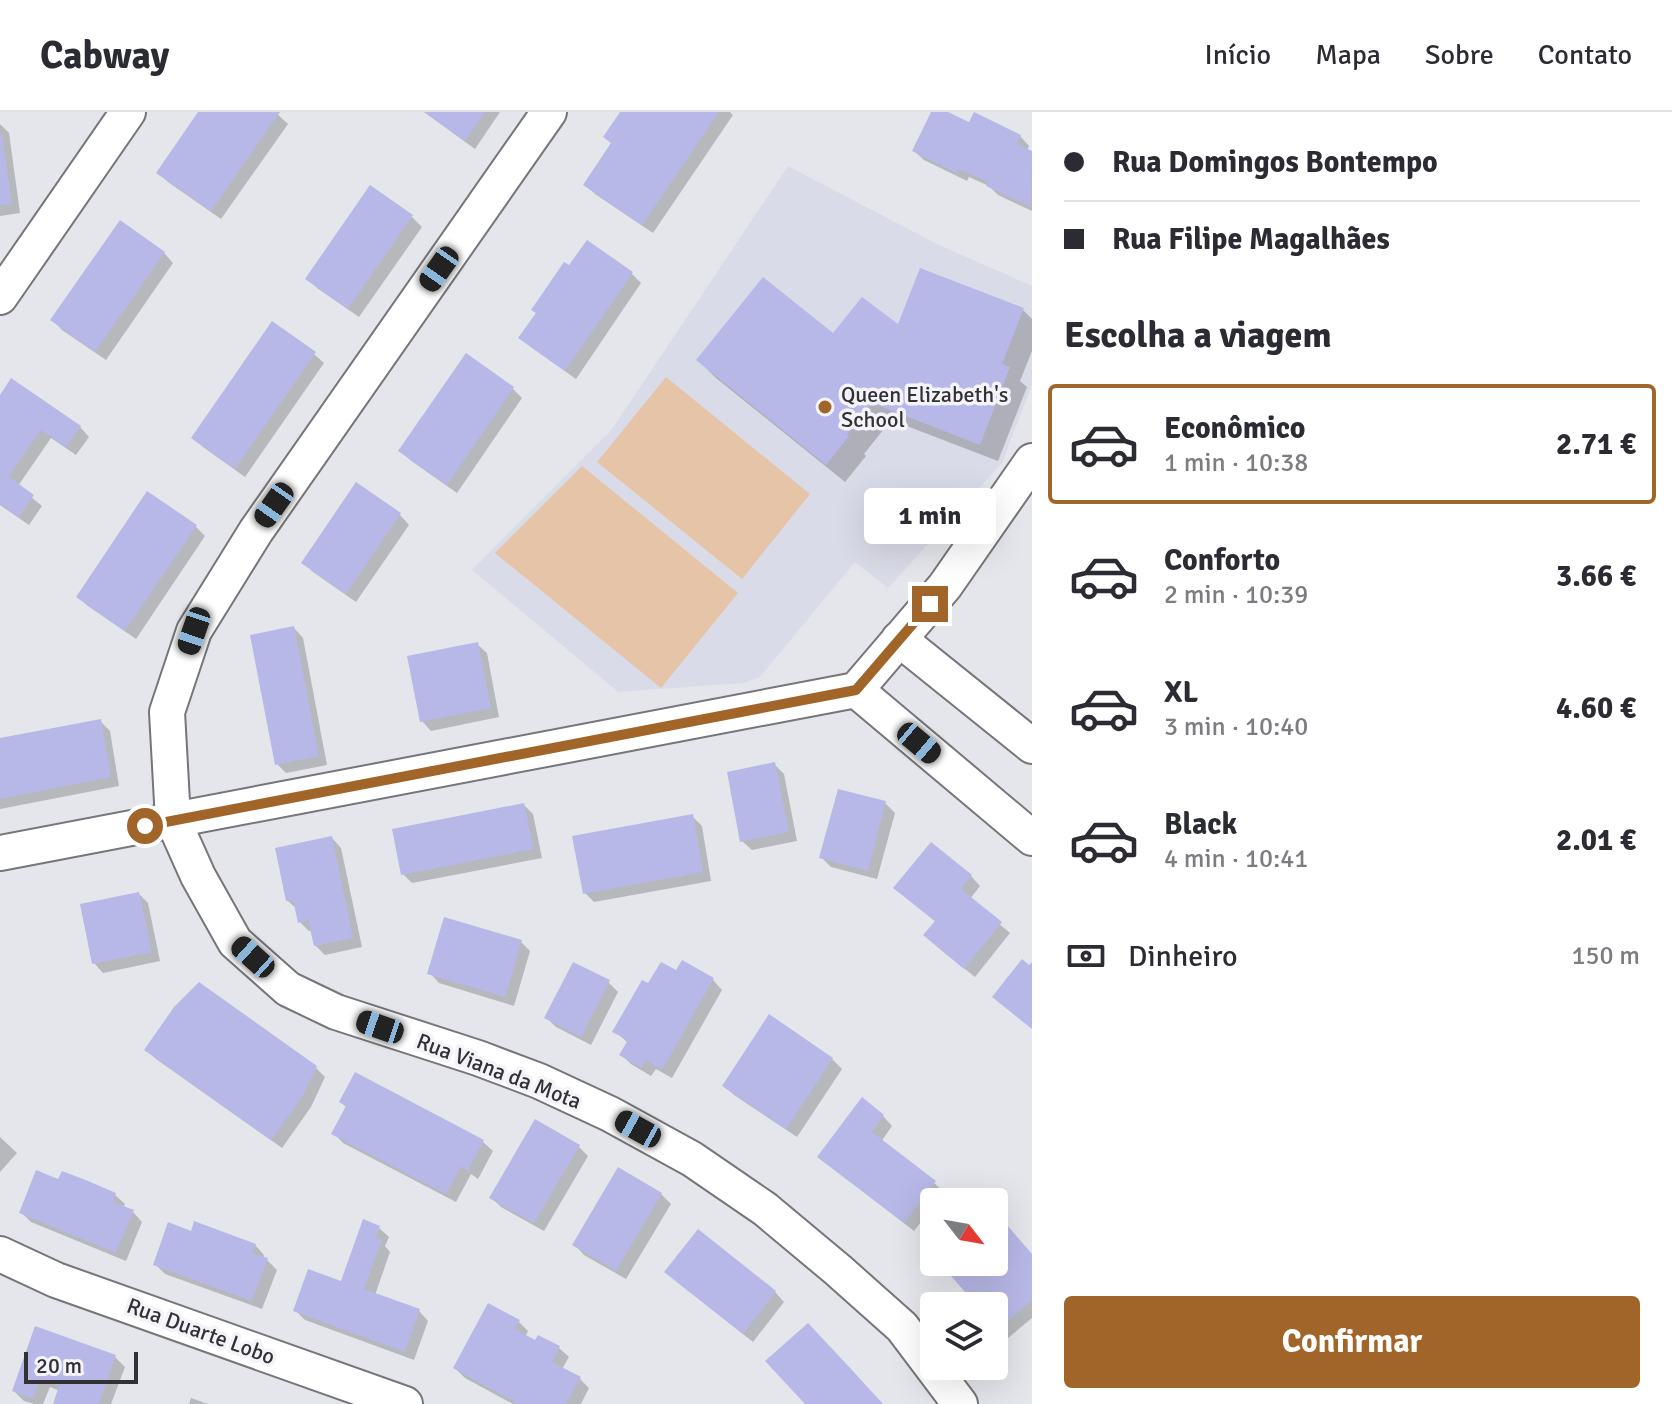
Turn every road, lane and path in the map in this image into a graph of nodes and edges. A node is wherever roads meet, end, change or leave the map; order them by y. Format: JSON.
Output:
{"nodes":[{"id":1,"x":128,"y":112,"type":"edge"},
{"id":2,"x":549,"y":112,"type":"edge"},
{"id":3,"x":0,"y":297,"type":"edge"},
{"id":4,"x":1032,"y":461,"type":"edge"},
{"id":5,"x":899,"y":639,"type":"junction"},
{"id":6,"x":856,"y":690,"type":"junction"},
{"id":7,"x":1032,"y":746,"type":"edge"},
{"id":8,"x":173,"y":820,"type":"junction"},
{"id":9,"x":1032,"y":838,"type":"edge"},
{"id":10,"x":0,"y":853,"type":"edge"},
{"id":11,"x":0,"y":1254,"type":"edge"},
{"id":12,"x":405,"y":1404,"type":"edge"},
{"id":13,"x":960,"y":1404,"type":"edge"}],
"edges":[{"from":1,"to":3,"type":"street"},
{"from":2,"to":8,"type":"street"},
{"from":4,"to":5,"type":"street"},
{"from":5,"to":6,"type":"street"},
{"from":5,"to":7,"type":"street"},
{"from":6,"to":8,"type":"street"},
{"from":6,"to":9,"type":"street"},
{"from":8,"to":10,"type":"street"},
{"from":8,"to":13,"type":"street","name":"Rua Viana da Mota"},
{"from":11,"to":12,"type":"street","name":"Rua Duarte Lobo"}]}
